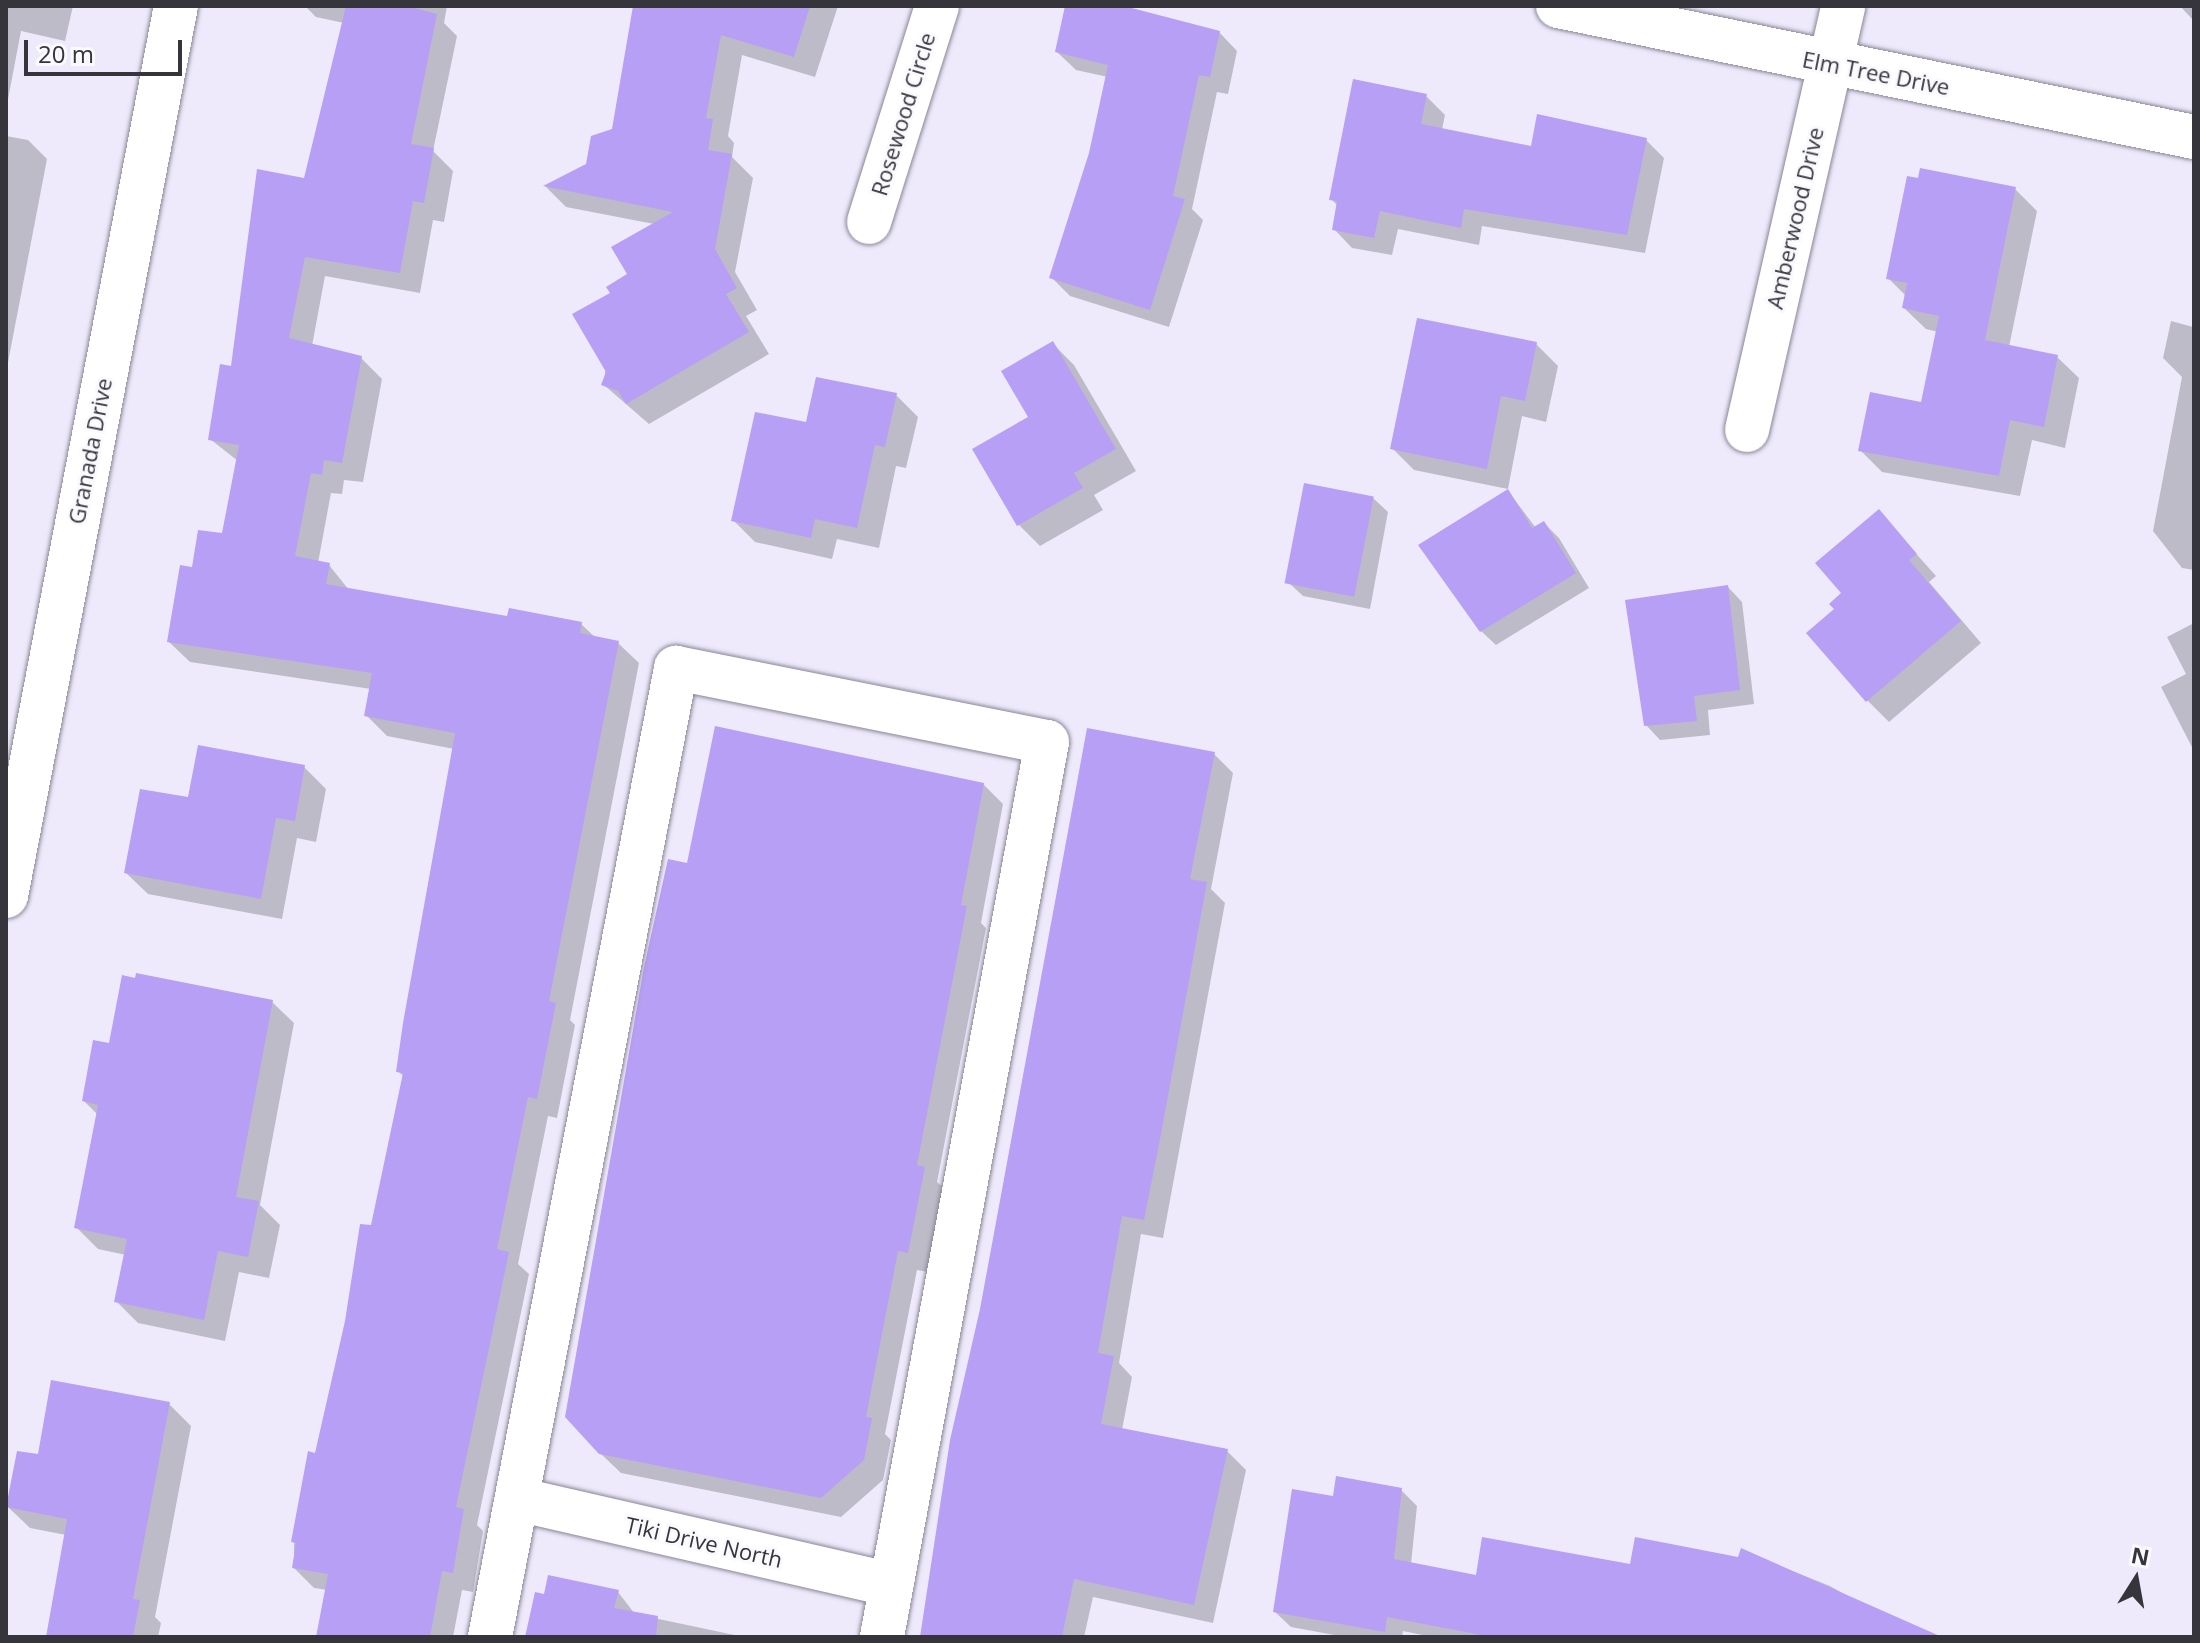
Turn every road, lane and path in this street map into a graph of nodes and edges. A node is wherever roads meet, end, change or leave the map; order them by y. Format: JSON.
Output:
{"nodes":[{"id":1,"x":176,"y":6,"type":"edge"},
{"id":2,"x":937,"y":6,"type":"edge"},
{"id":3,"x":1558,"y":6,"type":"edge"},
{"id":4,"x":1843,"y":6,"type":"edge"},
{"id":5,"x":1830,"y":64,"type":"junction"},
{"id":6,"x":2194,"y":137,"type":"edge"},
{"id":7,"x":869,"y":222,"type":"dead end"},
{"id":8,"x":1747,"y":430,"type":"dead end"},
{"id":9,"x":6,"y":896,"type":"edge"},
{"id":10,"x":517,"y":1499,"type":"junction"},
{"id":11,"x":891,"y":1585,"type":"junction"},
{"id":12,"x":490,"y":1637,"type":"edge"},
{"id":13,"x":882,"y":1637,"type":"edge"}],
"edges":[{"from":1,"to":9,"type":"street","name":"Granada Drive"},
{"from":2,"to":7,"type":"street","name":"Rosewood Circle"},
{"from":3,"to":5,"type":"street","name":"Elm Tree Drive"},
{"from":4,"to":5,"type":"street","name":"Amberwood Drive"},
{"from":5,"to":6,"type":"street","name":"Elm Tree Drive"},
{"from":5,"to":8,"type":"street","name":"Amberwood Drive"},
{"from":10,"to":11,"type":"street","name":"Tiki Drive North"},
{"from":10,"to":11,"type":"street"},
{"from":10,"to":12,"type":"street"},
{"from":11,"to":13,"type":"street"}]}
